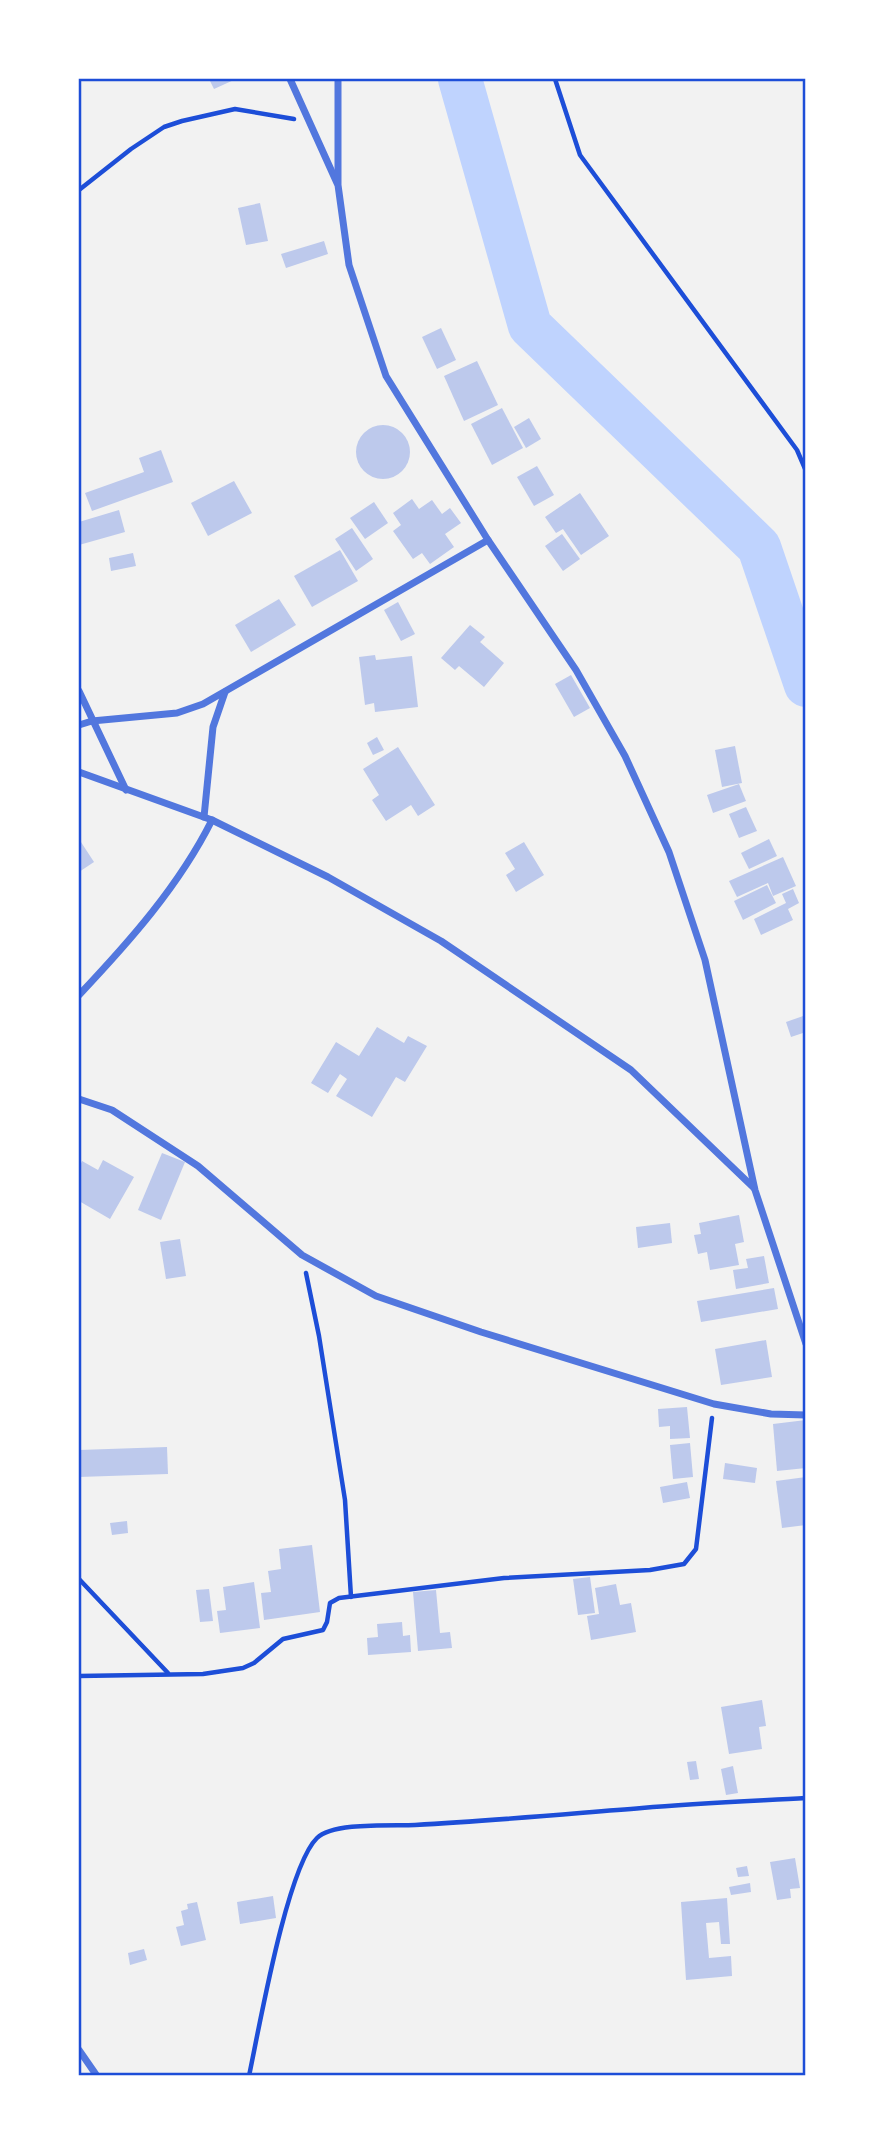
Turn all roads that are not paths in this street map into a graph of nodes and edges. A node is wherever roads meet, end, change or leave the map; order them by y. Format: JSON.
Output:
{"nodes":[{"id":1,"x":290,"y":79,"type":"edge"},
{"id":2,"x":338,"y":79,"type":"edge"},
{"id":3,"x":338,"y":185,"type":"junction"},
{"id":4,"x":488,"y":540,"type":"junction"},
{"id":5,"x":79,"y":691,"type":"edge"},
{"id":6,"x":225,"y":691,"type":"junction"},
{"id":7,"x":92,"y":721,"type":"junction"},
{"id":8,"x":79,"y":725,"type":"edge"},
{"id":9,"x":79,"y":772,"type":"edge"},
{"id":10,"x":126,"y":791,"type":"junction"},
{"id":11,"x":204,"y":817,"type":"junction"},
{"id":12,"x":212,"y":820,"type":"junction"},
{"id":13,"x":79,"y":995,"type":"edge"},
{"id":14,"x":79,"y":1099,"type":"edge"},
{"id":15,"x":755,"y":1190,"type":"junction"},
{"id":16,"x":806,"y":1344,"type":"edge"},
{"id":17,"x":806,"y":1415,"type":"edge"},
{"id":18,"x":79,"y":2050,"type":"edge"},
{"id":19,"x":97,"y":2076,"type":"edge"}],
"edges":[{"from":1,"to":3,"type":"street"},
{"from":2,"to":3,"type":"street"},
{"from":3,"to":4,"type":"street"},
{"from":4,"to":6,"type":"street"},
{"from":4,"to":15,"type":"street"},
{"from":5,"to":7,"type":"street"},
{"from":6,"to":7,"type":"street"},
{"from":6,"to":11,"type":"street"},
{"from":7,"to":8,"type":"street"},
{"from":7,"to":10,"type":"street"},
{"from":9,"to":10,"type":"street"},
{"from":10,"to":11,"type":"street"},
{"from":11,"to":12,"type":"street"},
{"from":12,"to":13,"type":"street"},
{"from":12,"to":15,"type":"street"},
{"from":14,"to":17,"type":"street"},
{"from":15,"to":16,"type":"street"},
{"from":18,"to":19,"type":"street"}]}
